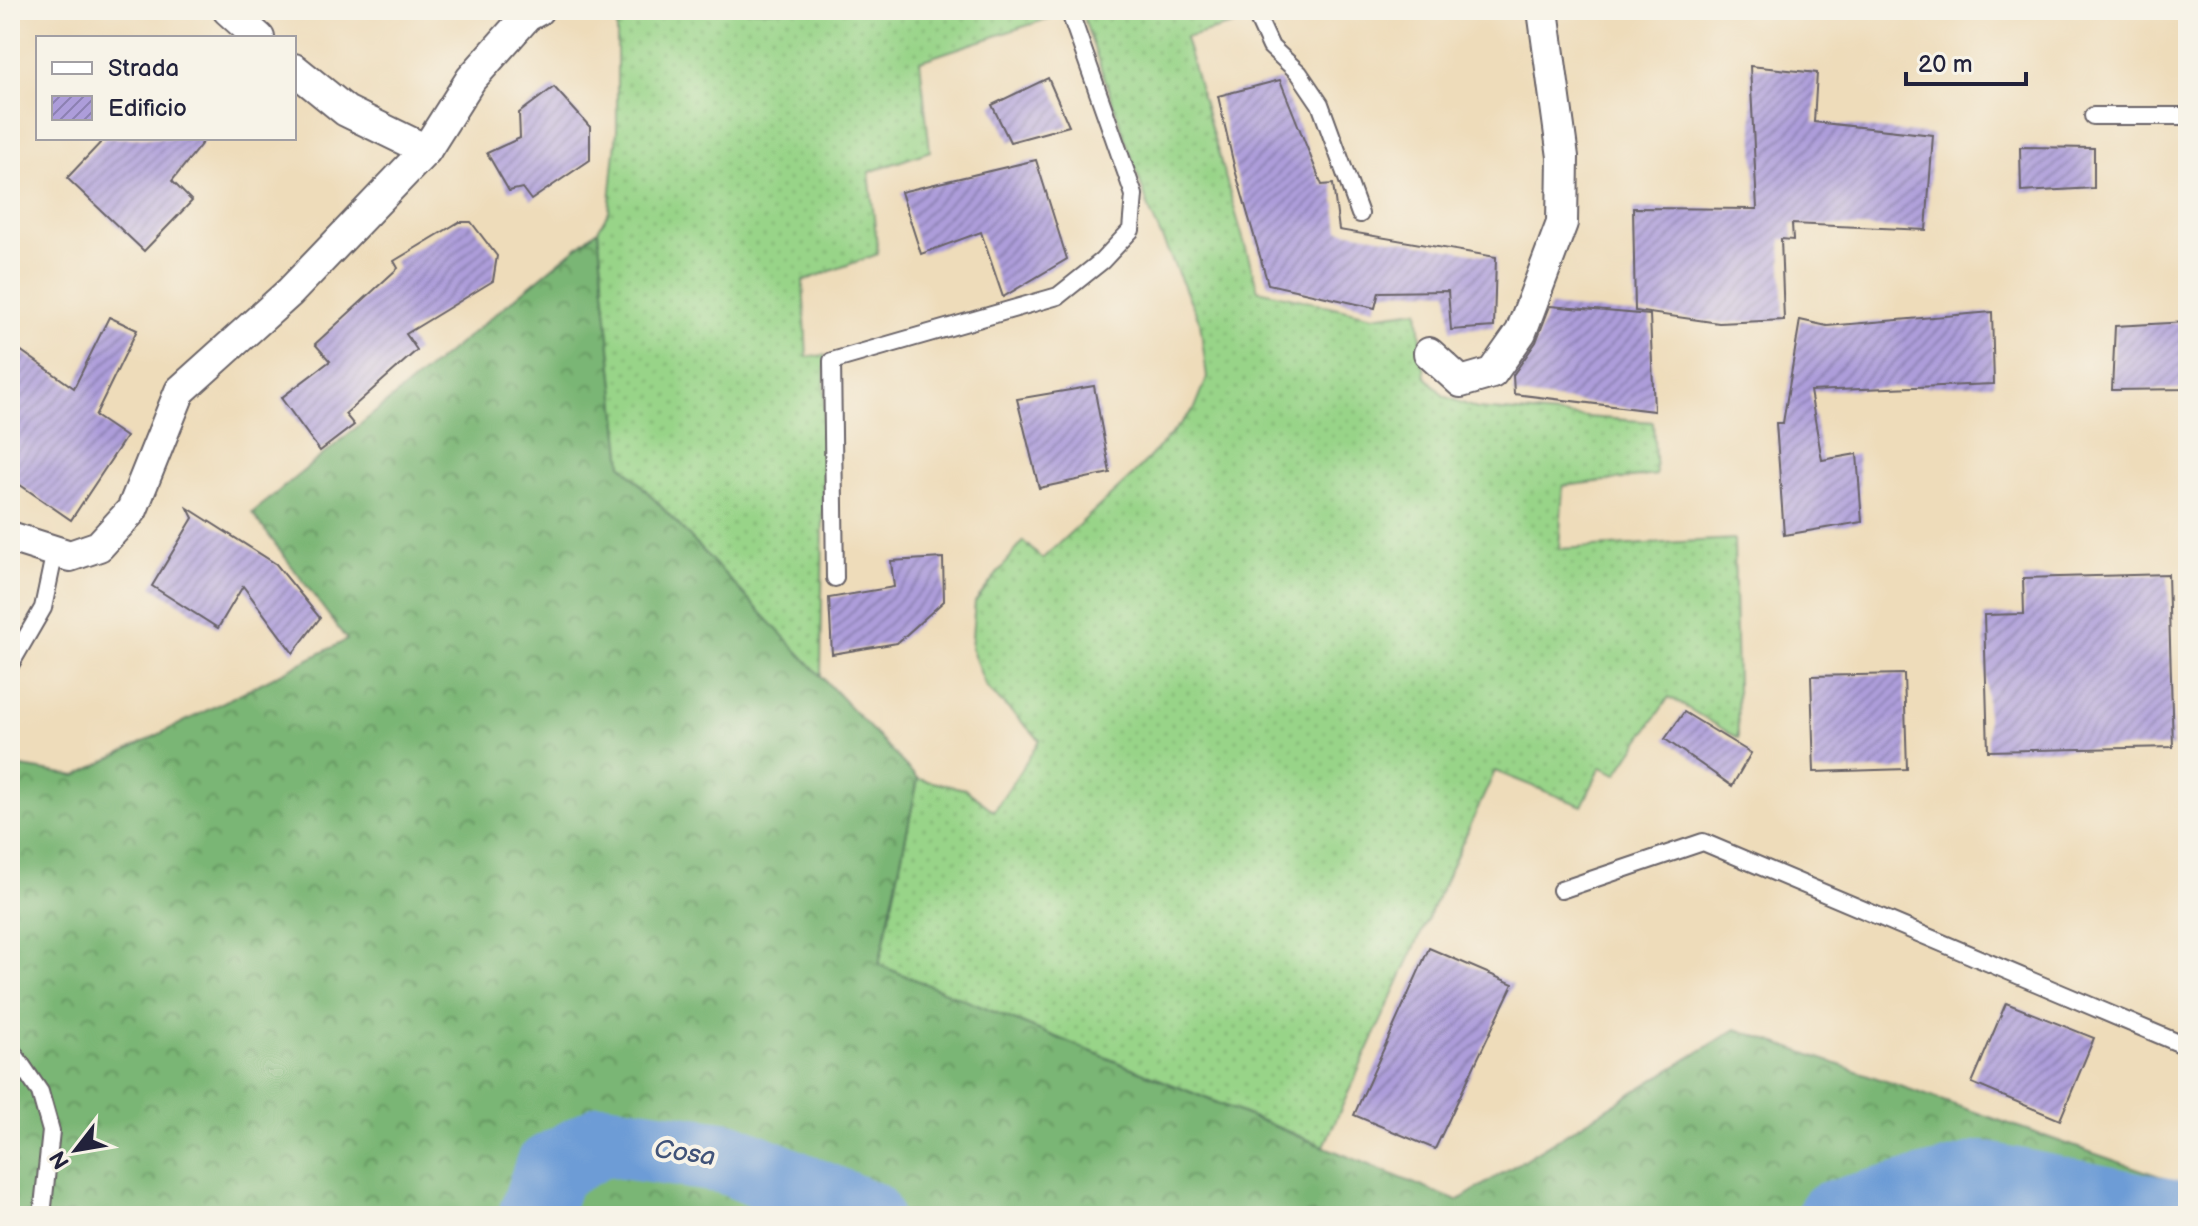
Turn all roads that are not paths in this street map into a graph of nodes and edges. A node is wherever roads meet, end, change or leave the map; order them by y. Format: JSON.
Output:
{"nodes":[{"id":1,"x":228,"y":10,"type":"edge"},
{"id":2,"x":538,"y":10,"type":"edge"},
{"id":3,"x":1069,"y":10,"type":"edge"},
{"id":4,"x":1254,"y":10,"type":"edge"},
{"id":5,"x":1543,"y":10,"type":"edge"},
{"id":6,"x":257,"y":36,"type":"edge"},
{"id":7,"x":296,"y":71,"type":"edge"},
{"id":8,"x":2093,"y":116,"type":"dead end"},
{"id":9,"x":2188,"y":116,"type":"edge"},
{"id":10,"x":426,"y":150,"type":"junction"},
{"id":11,"x":1360,"y":214,"type":"dead end"},
{"id":12,"x":1429,"y":353,"type":"dead end"},
{"id":13,"x":10,"y":537,"type":"edge"},
{"id":14,"x":55,"y":551,"type":"junction"},
{"id":15,"x":835,"y":578,"type":"dead end"},
{"id":16,"x":10,"y":665,"type":"edge"},
{"id":17,"x":1561,"y":890,"type":"dead end"},
{"id":18,"x":2188,"y":1047,"type":"edge"},
{"id":19,"x":10,"y":1048,"type":"edge"},
{"id":20,"x":42,"y":1216,"type":"edge"}],
"edges":[{"from":1,"to":6,"type":"street"},
{"from":2,"to":10,"type":"street"},
{"from":3,"to":15,"type":"lane"},
{"from":4,"to":11,"type":"lane"},
{"from":5,"to":12,"type":"street"},
{"from":7,"to":10,"type":"street"},
{"from":8,"to":9,"type":"lane"},
{"from":10,"to":14,"type":"street"},
{"from":13,"to":14,"type":"street"},
{"from":14,"to":16,"type":"lane"},
{"from":17,"to":18,"type":"lane"},
{"from":19,"to":20,"type":"lane"}]}
